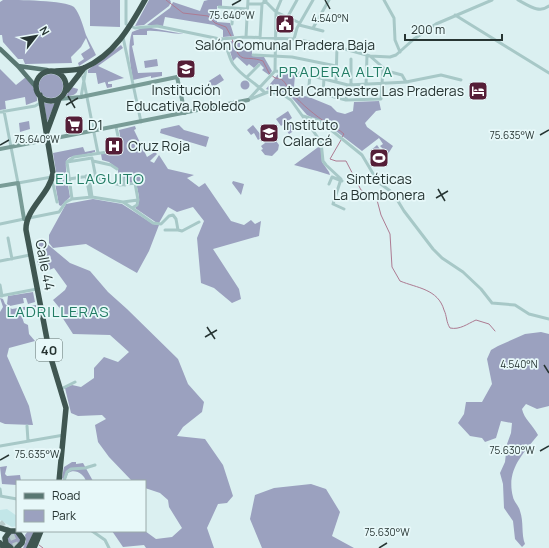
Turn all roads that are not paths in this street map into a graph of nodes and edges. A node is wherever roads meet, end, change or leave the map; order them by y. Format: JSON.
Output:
{"nodes":[{"id":1,"x":126,"y":0,"type":"edge"},
{"id":2,"x":145,"y":0,"type":"edge"},
{"id":3,"x":265,"y":0,"type":"edge"},
{"id":4,"x":281,"y":0,"type":"edge"},
{"id":5,"x":297,"y":0,"type":"edge"},
{"id":6,"x":313,"y":0,"type":"edge"},
{"id":7,"x":328,"y":0,"type":"edge"},
{"id":8,"x":384,"y":0,"type":"edge"},
{"id":9,"x":492,"y":0,"type":"edge"},
{"id":10,"x":518,"y":0,"type":"edge"},
{"id":11,"x":248,"y":2,"type":"edge"},
{"id":12,"x":262,"y":4,"type":"junction"},
{"id":13,"x":219,"y":7,"type":"dead end"},
{"id":14,"x":549,"y":7,"type":"edge"},
{"id":15,"x":233,"y":8,"type":"junction"},
{"id":16,"x":247,"y":9,"type":"junction"},
{"id":17,"x":276,"y":12,"type":"junction"},
{"id":18,"x":455,"y":15,"type":"junction"},
{"id":19,"x":287,"y":18,"type":"junction"},
{"id":20,"x":232,"y":24,"type":"dead end"},
{"id":21,"x":299,"y":24,"type":"junction"},
{"id":22,"x":130,"y":27,"type":"junction"},
{"id":23,"x":313,"y":28,"type":"junction"},
{"id":24,"x":323,"y":31,"type":"dead end"},
{"id":25,"x":123,"y":37,"type":"junction"},
{"id":26,"x":246,"y":37,"type":"junction"},
{"id":27,"x":260,"y":38,"type":"junction"},
{"id":28,"x":220,"y":39,"type":"junction"},
{"id":29,"x":276,"y":39,"type":"junction"},
{"id":30,"x":294,"y":39,"type":"junction"},
{"id":31,"x":337,"y":47,"type":"junction"},
{"id":32,"x":0,"y":49,"type":"edge"},
{"id":33,"x":400,"y":52,"type":"junction"},
{"id":34,"x":253,"y":55,"type":"dead end"},
{"id":35,"x":368,"y":55,"type":"junction"},
{"id":36,"x":275,"y":56,"type":"junction"},
{"id":37,"x":351,"y":59,"type":"dead end"},
{"id":38,"x":259,"y":65,"type":"dead end"},
{"id":39,"x":18,"y":66,"type":"junction"},
{"id":40,"x":336,"y":66,"type":"junction"},
{"id":41,"x":85,"y":67,"type":"junction"},
{"id":42,"x":383,"y":68,"type":"junction"},
{"id":43,"x":47,"y":70,"type":"junction"},
{"id":44,"x":56,"y":71,"type":"junction"},
{"id":45,"x":274,"y":72,"type":"junction"},
{"id":46,"x":549,"y":74,"type":"edge"},
{"id":47,"x":310,"y":75,"type":"junction"},
{"id":48,"x":83,"y":77,"type":"junction"},
{"id":49,"x":247,"y":77,"type":"junction"},
{"id":50,"x":324,"y":78,"type":"junction"},
{"id":51,"x":461,"y":80,"type":"dead end"},
{"id":52,"x":336,"y":82,"type":"junction"},
{"id":53,"x":408,"y":82,"type":"junction"},
{"id":54,"x":133,"y":85,"type":"junction"},
{"id":55,"x":349,"y":85,"type":"junction"},
{"id":56,"x":366,"y":85,"type":"junction"},
{"id":57,"x":382,"y":85,"type":"junction"},
{"id":58,"x":36,"y":87,"type":"junction"},
{"id":59,"x":260,"y":88,"type":"junction"},
{"id":60,"x":265,"y":92,"type":"junction"},
{"id":61,"x":65,"y":93,"type":"junction"},
{"id":62,"x":40,"y":95,"type":"junction"},
{"id":63,"x":88,"y":95,"type":"junction"},
{"id":64,"x":308,"y":96,"type":"dead end"},
{"id":65,"x":81,"y":97,"type":"junction"},
{"id":66,"x":59,"y":99,"type":"junction"},
{"id":67,"x":248,"y":100,"type":"junction"},
{"id":68,"x":346,"y":100,"type":"junction"},
{"id":69,"x":42,"y":102,"type":"junction"},
{"id":70,"x":4,"y":111,"type":"junction"},
{"id":71,"x":0,"y":112,"type":"edge"},
{"id":72,"x":185,"y":113,"type":"junction"},
{"id":73,"x":303,"y":116,"type":"junction"},
{"id":74,"x":141,"y":122,"type":"junction"},
{"id":75,"x":116,"y":127,"type":"junction"},
{"id":76,"x":94,"y":131,"type":"junction"},
{"id":77,"x":46,"y":134,"type":"junction"},
{"id":78,"x":47,"y":141,"type":"junction"},
{"id":79,"x":11,"y":147,"type":"junction"},
{"id":80,"x":0,"y":149,"type":"edge"},
{"id":81,"x":98,"y":153,"type":"junction"},
{"id":82,"x":93,"y":160,"type":"junction"},
{"id":83,"x":67,"y":162,"type":"junction"},
{"id":84,"x":117,"y":169,"type":"dead end"},
{"id":85,"x":118,"y":175,"type":"dead end"},
{"id":86,"x":87,"y":176,"type":"junction"},
{"id":87,"x":96,"y":178,"type":"junction"},
{"id":88,"x":51,"y":179,"type":"junction"},
{"id":89,"x":69,"y":179,"type":"junction"},
{"id":90,"x":342,"y":181,"type":"junction"},
{"id":91,"x":18,"y":183,"type":"junction"},
{"id":92,"x":329,"y":184,"type":"dead end"},
{"id":93,"x":125,"y":185,"type":"junction"},
{"id":94,"x":0,"y":186,"type":"edge"},
{"id":95,"x":91,"y":197,"type":"junction"},
{"id":96,"x":72,"y":200,"type":"junction"},
{"id":97,"x":138,"y":200,"type":"junction"},
{"id":98,"x":57,"y":202,"type":"dead end"},
{"id":99,"x":123,"y":202,"type":"junction"},
{"id":100,"x":132,"y":208,"type":"junction"},
{"id":101,"x":344,"y":209,"type":"dead end"},
{"id":102,"x":26,"y":219,"type":"junction"},
{"id":103,"x":199,"y":222,"type":"dead end"},
{"id":104,"x":0,"y":224,"type":"edge"},
{"id":105,"x":164,"y":230,"type":"dead end"},
{"id":106,"x":178,"y":230,"type":"junction"},
{"id":107,"x":8,"y":238,"type":"dead end"},
{"id":108,"x":30,"y":255,"type":"junction"},
{"id":109,"x":12,"y":258,"type":"junction"},
{"id":110,"x":0,"y":261,"type":"edge"},
{"id":111,"x":0,"y":285,"type":"edge"},
{"id":112,"x":37,"y":289,"type":"junction"},
{"id":113,"x":1,"y":296,"type":"edge"},
{"id":114,"x":549,"y":319,"type":"edge"},
{"id":115,"x":75,"y":382,"type":"dead end"},
{"id":116,"x":61,"y":389,"type":"junction"},
{"id":117,"x":27,"y":426,"type":"dead end"},
{"id":118,"x":64,"y":435,"type":"junction"},
{"id":119,"x":28,"y":441,"type":"junction"},
{"id":120,"x":0,"y":446,"type":"edge"},
{"id":121,"x":95,"y":465,"type":"dead end"},
{"id":122,"x":59,"y":480,"type":"edge"},
{"id":123,"x":64,"y":480,"type":"edge"},
{"id":124,"x":0,"y":489,"type":"edge"},
{"id":125,"x":1,"y":496,"type":"edge"},
{"id":126,"x":16,"y":499,"type":"edge"},
{"id":127,"x":0,"y":528,"type":"edge"},
{"id":128,"x":10,"y":531,"type":"junction"},
{"id":129,"x":16,"y":531,"type":"edge"},
{"id":130,"x":36,"y":532,"type":"edge"},
{"id":131,"x":41,"y":532,"type":"edge"},
{"id":132,"x":94,"y":532,"type":"edge"},
{"id":133,"x":23,"y":534,"type":"edge"},
{"id":134,"x":5,"y":538,"type":"junction"},
{"id":135,"x":0,"y":543,"type":"edge"},
{"id":136,"x":8,"y":547,"type":"edge"},
{"id":137,"x":17,"y":548,"type":"edge"},
{"id":138,"x":29,"y":548,"type":"edge"},
{"id":139,"x":34,"y":548,"type":"edge"},
{"id":140,"x":109,"y":548,"type":"edge"}],
"edges":[{"from":1,"to":22,"type":"street"},
{"from":2,"to":22,"type":"highway"},
{"from":3,"to":12,"type":"street"},
{"from":3,"to":17,"type":"street"},
{"from":4,"to":17,"type":"street"},
{"from":5,"to":19,"type":"street"},
{"from":6,"to":21,"type":"street"},
{"from":7,"to":23,"type":"street"},
{"from":8,"to":33,"type":"street"},
{"from":9,"to":18,"type":"street"},
{"from":10,"to":14,"type":"street"},
{"from":11,"to":12,"type":"street"},
{"from":11,"to":16,"type":"street"},
{"from":12,"to":27,"type":"street"},
{"from":13,"to":15,"type":"street"},
{"from":15,"to":16,"type":"street"},
{"from":15,"to":20,"type":"street"},
{"from":16,"to":26,"type":"street"},
{"from":17,"to":19,"type":"street"},
{"from":17,"to":29,"type":"street"},
{"from":18,"to":33,"type":"street"},
{"from":18,"to":46,"type":"street"},
{"from":19,"to":21,"type":"street"},
{"from":21,"to":23,"type":"street"},
{"from":21,"to":30,"type":"street"},
{"from":22,"to":25,"type":"highway"},
{"from":22,"to":28,"type":"street"},
{"from":23,"to":24,"type":"street"},
{"from":25,"to":41,"type":"highway"},
{"from":25,"to":54,"type":"street"},
{"from":26,"to":27,"type":"street"},
{"from":26,"to":28,"type":"street"},
{"from":27,"to":29,"type":"street"},
{"from":28,"to":49,"type":"street"},
{"from":29,"to":30,"type":"street"},
{"from":29,"to":36,"type":"street"},
{"from":30,"to":31,"type":"street"},
{"from":31,"to":35,"type":"street"},
{"from":31,"to":40,"type":"street"},
{"from":32,"to":39,"type":"main road"},
{"from":33,"to":35,"type":"street"},
{"from":34,"to":36,"type":"street"},
{"from":35,"to":42,"type":"street"},
{"from":35,"to":56,"type":"street"},
{"from":36,"to":40,"type":"street"},
{"from":36,"to":45,"type":"street"},
{"from":37,"to":55,"type":"street"},
{"from":38,"to":49,"type":"street"},
{"from":39,"to":43,"type":"main road"},
{"from":39,"to":58,"type":"main road"},
{"from":40,"to":52,"type":"street"},
{"from":41,"to":44,"type":"highway"},
{"from":41,"to":48,"type":"street"},
{"from":41,"to":61,"type":"highway"},
{"from":42,"to":53,"type":"street"},
{"from":42,"to":57,"type":"street"},
{"from":43,"to":44,"type":"highway"},
{"from":43,"to":58,"type":"highway"},
{"from":44,"to":61,"type":"highway"},
{"from":45,"to":47,"type":"street"},
{"from":45,"to":59,"type":"street"},
{"from":47,"to":50,"type":"street"},
{"from":47,"to":64,"type":"street"},
{"from":48,"to":63,"type":"street"},
{"from":48,"to":65,"type":"street"},
{"from":49,"to":59,"type":"street"},
{"from":50,"to":52,"type":"street"},
{"from":50,"to":68,"type":"street"},
{"from":51,"to":53,"type":"street"},
{"from":52,"to":55,"type":"street"},
{"from":53,"to":57,"type":"street"},
{"from":54,"to":63,"type":"street"},
{"from":54,"to":72,"type":"street"},
{"from":54,"to":74,"type":"street"},
{"from":55,"to":56,"type":"street"},
{"from":55,"to":68,"type":"street"},
{"from":56,"to":57,"type":"street"},
{"from":57,"to":68,"type":"street"},
{"from":58,"to":62,"type":"highway"},
{"from":59,"to":60,"type":"street"},
{"from":59,"to":67,"type":"street"},
{"from":60,"to":67,"type":"street"},
{"from":60,"to":73,"type":"street"},
{"from":61,"to":66,"type":"highway"},
{"from":62,"to":66,"type":"highway"},
{"from":62,"to":69,"type":"highway"},
{"from":63,"to":65,"type":"street"},
{"from":63,"to":76,"type":"street"},
{"from":65,"to":66,"type":"street"},
{"from":66,"to":77,"type":"highway"},
{"from":67,"to":72,"type":"street"},
{"from":69,"to":70,"type":"street"},
{"from":69,"to":77,"type":"highway"},
{"from":70,"to":71,"type":"street"},
{"from":70,"to":79,"type":"street","name":"Calle 44"},
{"from":72,"to":74,"type":"street"},
{"from":73,"to":90,"type":"street"},
{"from":73,"to":114,"type":"street"},
{"from":74,"to":75,"type":"street"},
{"from":75,"to":76,"type":"street"},
{"from":75,"to":81,"type":"street"},
{"from":76,"to":78,"type":"street"},
{"from":76,"to":81,"type":"street"},
{"from":77,"to":78,"type":"highway"},
{"from":78,"to":79,"type":"street"},
{"from":78,"to":88,"type":"highway"},
{"from":79,"to":80,"type":"street"},
{"from":79,"to":91,"type":"street","name":"Calle 44"},
{"from":81,"to":83,"type":"street"},
{"from":82,"to":83,"type":"street"},
{"from":82,"to":84,"type":"street"},
{"from":82,"to":87,"type":"street"},
{"from":83,"to":89,"type":"street"},
{"from":85,"to":93,"type":"street"},
{"from":86,"to":87,"type":"street"},
{"from":86,"to":89,"type":"street"},
{"from":86,"to":95,"type":"street"},
{"from":87,"to":93,"type":"street"},
{"from":88,"to":91,"type":"street"},
{"from":88,"to":98,"type":"street"},
{"from":88,"to":102,"type":"highway","number":"40"},
{"from":89,"to":96,"type":"street"},
{"from":90,"to":92,"type":"street"},
{"from":90,"to":101,"type":"street"},
{"from":91,"to":94,"type":"street"},
{"from":91,"to":102,"type":"street","name":"Calle 44"},
{"from":93,"to":97,"type":"street"},
{"from":95,"to":96,"type":"street"},
{"from":95,"to":99,"type":"street"},
{"from":96,"to":102,"type":"street"},
{"from":97,"to":99,"type":"street"},
{"from":97,"to":100,"type":"street"},
{"from":99,"to":100,"type":"street"},
{"from":100,"to":106,"type":"street"},
{"from":102,"to":104,"type":"street"},
{"from":102,"to":108,"type":"highway","name":"Calle 44","number":"40"},
{"from":103,"to":106,"type":"street"},
{"from":105,"to":106,"type":"street"},
{"from":107,"to":109,"type":"street"},
{"from":108,"to":109,"type":"street"},
{"from":108,"to":112,"type":"highway","name":"Calle 44","number":"40"},
{"from":109,"to":110,"type":"street"},
{"from":111,"to":113,"type":"street"},
{"from":112,"to":113,"type":"street"},
{"from":112,"to":116,"type":"highway","name":"Calle 44","number":"40"},
{"from":115,"to":116,"type":"street"},
{"from":116,"to":118,"type":"highway","name":"Calle 44","number":"40"},
{"from":117,"to":119,"type":"street"},
{"from":118,"to":119,"type":"street"},
{"from":118,"to":122,"type":"highway","name":"Calle 44","number":"40"},
{"from":119,"to":120,"type":"street"},
{"from":121,"to":123,"type":"street"},
{"from":124,"to":125,"type":"street"},
{"from":125,"to":126,"type":"street"},
{"from":127,"to":128,"type":"highway"},
{"from":127,"to":134,"type":"highway"},
{"from":128,"to":129,"type":"highway"},
{"from":128,"to":134,"type":"highway"},
{"from":130,"to":138,"type":"highway"},
{"from":131,"to":139,"type":"highway"},
{"from":132,"to":140,"type":"street"},
{"from":133,"to":137,"type":"highway"},
{"from":134,"to":136,"type":"highway"},
{"from":135,"to":136,"type":"highway"}]}
